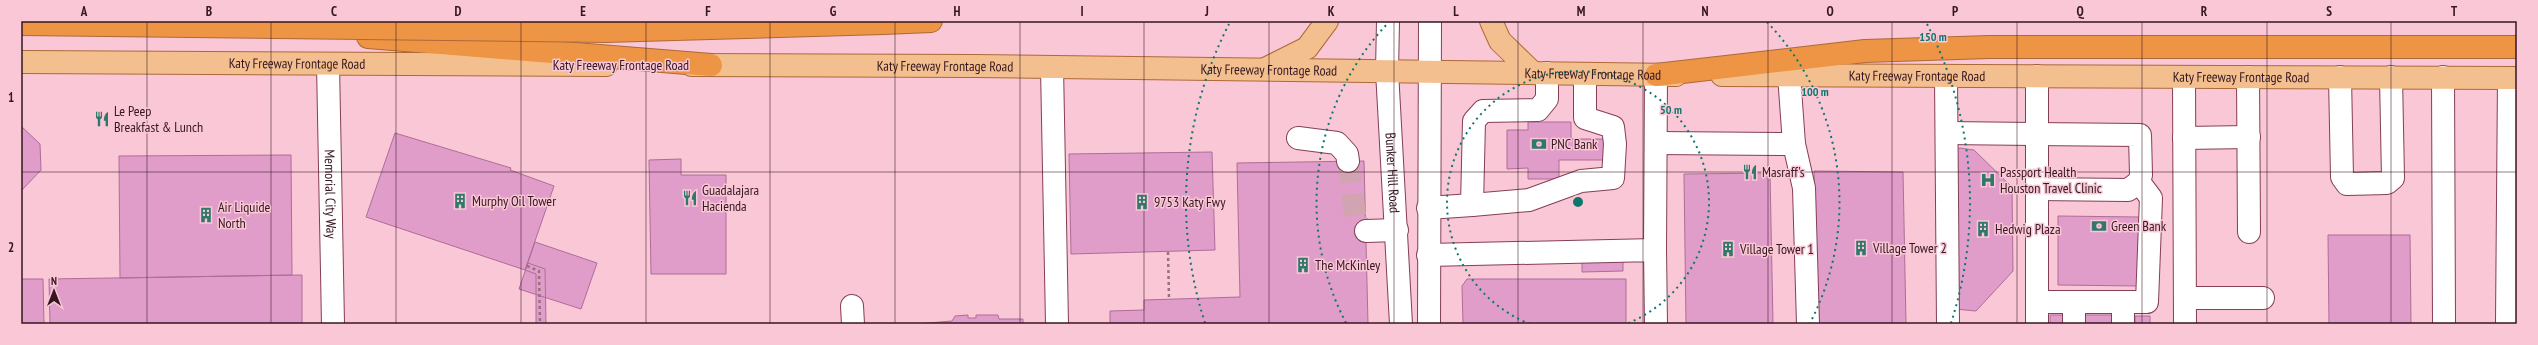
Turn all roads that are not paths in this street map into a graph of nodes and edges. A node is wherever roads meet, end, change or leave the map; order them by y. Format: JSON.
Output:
{"nodes":[{"id":1,"x":173,"y":21,"type":"edge"},
{"id":2,"x":931,"y":21,"type":"edge"},
{"id":3,"x":1328,"y":21,"type":"edge"},
{"id":4,"x":1388,"y":21,"type":"edge"},
{"id":5,"x":1430,"y":21,"type":"edge"},
{"id":6,"x":1491,"y":21,"type":"edge"},
{"id":7,"x":21,"y":24,"type":"edge"},
{"id":8,"x":2517,"y":47,"type":"edge"},
{"id":9,"x":21,"y":62,"type":"edge"},
{"id":10,"x":328,"y":64,"type":"junction"},
{"id":11,"x":711,"y":65,"type":"junction"},
{"id":12,"x":1052,"y":67,"type":"junction"},
{"id":13,"x":1264,"y":70,"type":"junction"},
{"id":14,"x":1387,"y":71,"type":"junction"},
{"id":15,"x":1429,"y":72,"type":"junction"},
{"id":16,"x":1540,"y":73,"type":"junction"},
{"id":17,"x":1585,"y":74,"type":"junction"},
{"id":18,"x":1656,"y":75,"type":"junction"},
{"id":19,"x":1789,"y":75,"type":"junction"},
{"id":20,"x":1946,"y":76,"type":"junction"},
{"id":21,"x":2037,"y":76,"type":"junction"},
{"id":22,"x":2184,"y":77,"type":"junction"},
{"id":23,"x":2248,"y":77,"type":"junction"},
{"id":24,"x":2340,"y":77,"type":"junction"},
{"id":25,"x":2391,"y":77,"type":"junction"},
{"id":26,"x":2443,"y":78,"type":"junction"},
{"id":27,"x":2513,"y":78,"type":"edge"},
{"id":28,"x":1947,"y":133,"type":"junction"},
{"id":29,"x":2037,"y":135,"type":"junction"},
{"id":30,"x":2249,"y":137,"type":"junction"},
{"id":31,"x":1298,"y":138,"type":"dead end"},
{"id":32,"x":2184,"y":138,"type":"junction"},
{"id":33,"x":1656,"y":143,"type":"junction"},
{"id":34,"x":1794,"y":144,"type":"junction"},
{"id":35,"x":1348,"y":161,"type":"tunnel mouth"},
{"id":36,"x":2134,"y":186,"type":"junction"},
{"id":37,"x":2037,"y":189,"type":"junction"},
{"id":38,"x":1472,"y":205,"type":"junction"},
{"id":39,"x":1428,"y":208,"type":"junction"},
{"id":40,"x":1397,"y":230,"type":"junction"},
{"id":41,"x":1366,"y":231,"type":"dead end"},
{"id":42,"x":2249,"y":232,"type":"dead end"},
{"id":43,"x":1655,"y":250,"type":"junction"},
{"id":44,"x":1428,"y":255,"type":"junction"},
{"id":45,"x":2185,"y":298,"type":"junction"},
{"id":46,"x":2263,"y":298,"type":"dead end"},
{"id":47,"x":2037,"y":302,"type":"junction"},
{"id":48,"x":2074,"y":302,"type":"junction"},
{"id":49,"x":2124,"y":302,"type":"junction"},
{"id":50,"x":333,"y":324,"type":"edge"},
{"id":51,"x":1056,"y":324,"type":"edge"},
{"id":52,"x":1401,"y":324,"type":"edge"},
{"id":53,"x":1429,"y":324,"type":"edge"},
{"id":54,"x":1656,"y":324,"type":"edge"},
{"id":55,"x":1808,"y":324,"type":"edge"},
{"id":56,"x":1948,"y":324,"type":"edge"},
{"id":57,"x":2037,"y":324,"type":"edge"},
{"id":58,"x":2074,"y":324,"type":"edge"},
{"id":59,"x":2123,"y":324,"type":"edge"},
{"id":60,"x":2185,"y":324,"type":"edge"},
{"id":61,"x":2444,"y":324,"type":"edge"},
{"id":62,"x":2507,"y":324,"type":"edge"}],
"edges":[{"from":1,"to":11,"type":"highway"},
{"from":2,"to":7,"type":"highway","bridge":true},
{"from":3,"to":13,"type":"main road"},
{"from":4,"to":14,"type":"street","name":"Bunker Hill Road"},
{"from":5,"to":15,"type":"street"},
{"from":6,"to":16,"type":"main road"},
{"from":8,"to":18,"type":"highway"},
{"from":9,"to":10,"type":"main road","name":"Katy Freeway Frontage Road"},
{"from":10,"to":11,"type":"main road","name":"Katy Freeway Frontage Road"},
{"from":10,"to":50,"type":"street","name":"Memorial City Way"},
{"from":11,"to":12,"type":"main road","name":"Katy Freeway Frontage Road"},
{"from":12,"to":13,"type":"main road","name":"Katy Freeway Frontage Road"},
{"from":12,"to":51,"type":"street"},
{"from":13,"to":14,"type":"main road","name":"Katy Freeway Frontage Road"},
{"from":14,"to":15,"type":"main road","name":"Katy Freeway Frontage Road"},
{"from":14,"to":40,"type":"street","name":"Bunker Hill Road"},
{"from":15,"to":16,"type":"main road","name":"Katy Freeway Frontage Road"},
{"from":15,"to":39,"type":"street"},
{"from":16,"to":17,"type":"main road","name":"Katy Freeway Frontage Road"},
{"from":16,"to":38,"type":"street"},
{"from":17,"to":18,"type":"main road","name":"Katy Freeway Frontage Road"},
{"from":17,"to":38,"type":"street"},
{"from":18,"to":19,"type":"main road","name":"Katy Freeway Frontage Road"},
{"from":18,"to":33,"type":"street"},
{"from":19,"to":20,"type":"main road","name":"Katy Freeway Frontage Road"},
{"from":19,"to":34,"type":"street"},
{"from":20,"to":21,"type":"main road","name":"Katy Freeway Frontage Road"},
{"from":20,"to":28,"type":"street"},
{"from":21,"to":22,"type":"main road","name":"Katy Freeway Frontage Road"},
{"from":21,"to":29,"type":"street"},
{"from":22,"to":23,"type":"main road","name":"Katy Freeway Frontage Road"},
{"from":22,"to":32,"type":"street"},
{"from":23,"to":24,"type":"main road","name":"Katy Freeway Frontage Road"},
{"from":23,"to":30,"type":"street"},
{"from":24,"to":25,"type":"main road","name":"Katy Freeway Frontage Road"},
{"from":24,"to":25,"type":"street"},
{"from":25,"to":26,"type":"main road","name":"Katy Freeway Frontage Road"},
{"from":26,"to":27,"type":"main road","name":"Katy Freeway Frontage Road"},
{"from":26,"to":61,"type":"street"},
{"from":27,"to":62,"type":"street"},
{"from":28,"to":29,"type":"street"},
{"from":28,"to":56,"type":"street"},
{"from":29,"to":36,"type":"street"},
{"from":29,"to":37,"type":"street"},
{"from":30,"to":32,"type":"street"},
{"from":30,"to":42,"type":"street"},
{"from":31,"to":35,"type":"street"},
{"from":32,"to":45,"type":"street"},
{"from":33,"to":34,"type":"street"},
{"from":33,"to":43,"type":"street"},
{"from":34,"to":55,"type":"street"},
{"from":36,"to":37,"type":"street"},
{"from":36,"to":49,"type":"street"},
{"from":37,"to":47,"type":"street"},
{"from":38,"to":39,"type":"street"},
{"from":39,"to":44,"type":"street"},
{"from":40,"to":41,"type":"street"},
{"from":40,"to":52,"type":"street","name":"Bunker Hill Road"},
{"from":43,"to":44,"type":"street"},
{"from":43,"to":54,"type":"street"},
{"from":44,"to":53,"type":"street"},
{"from":45,"to":46,"type":"street"},
{"from":45,"to":60,"type":"street"},
{"from":47,"to":48,"type":"street"},
{"from":47,"to":57,"type":"street"},
{"from":48,"to":49,"type":"street"},
{"from":48,"to":58,"type":"street"},
{"from":49,"to":59,"type":"street"}]}
